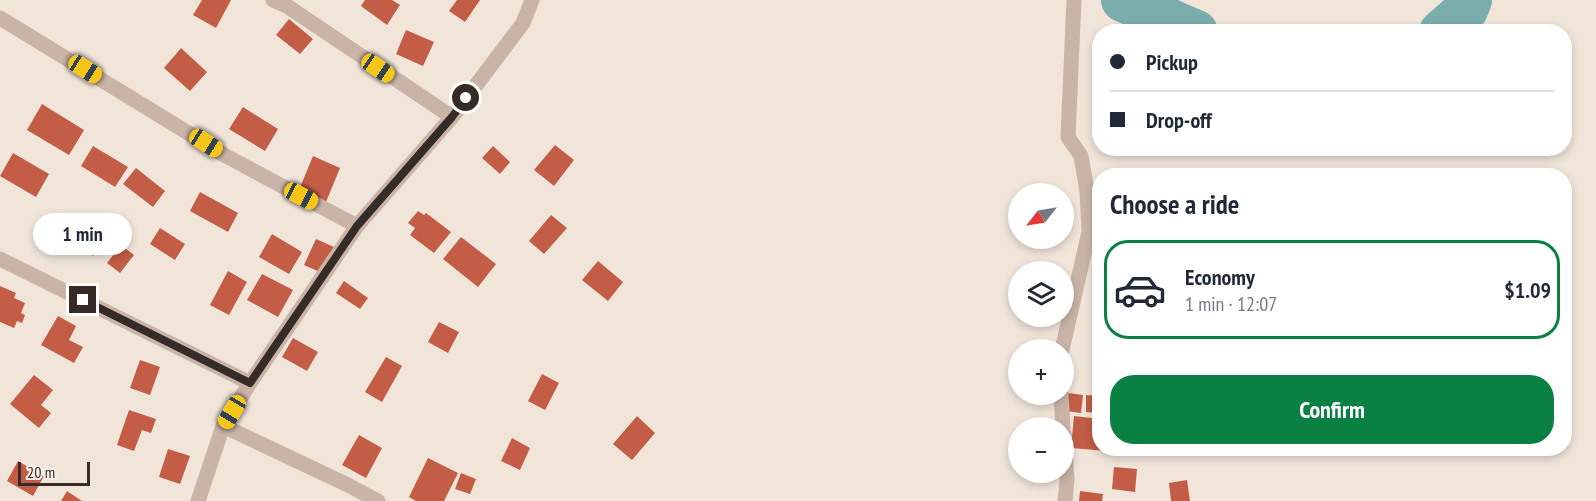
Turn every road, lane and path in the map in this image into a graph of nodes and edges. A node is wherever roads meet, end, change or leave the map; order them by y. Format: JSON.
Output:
{"nodes":[{"id":1,"x":273,"y":0,"type":"edge"},
{"id":2,"x":532,"y":0,"type":"edge"},
{"id":3,"x":1074,"y":0,"type":"edge"},
{"id":4,"x":0,"y":18,"type":"edge"},
{"id":5,"x":452,"y":117,"type":"junction"},
{"id":6,"x":357,"y":226,"type":"junction"},
{"id":7,"x":0,"y":259,"type":"edge"},
{"id":8,"x":1065,"y":339,"type":"edge"},
{"id":9,"x":250,"y":383,"type":"junction"},
{"id":10,"x":223,"y":426,"type":"junction"},
{"id":11,"x":1067,"y":483,"type":"edge"},
{"id":12,"x":198,"y":501,"type":"edge"},
{"id":13,"x":378,"y":501,"type":"edge"},
{"id":14,"x":1065,"y":501,"type":"edge"}],
"edges":[{"from":1,"to":5,"type":"street"},
{"from":2,"to":5,"type":"street"},
{"from":3,"to":8,"type":"street"},
{"from":4,"to":6,"type":"street"},
{"from":5,"to":6,"type":"street"},
{"from":6,"to":9,"type":"street"},
{"from":7,"to":9,"type":"street"},
{"from":9,"to":10,"type":"street"},
{"from":10,"to":12,"type":"street"},
{"from":10,"to":13,"type":"street"},
{"from":11,"to":14,"type":"street"}]}
